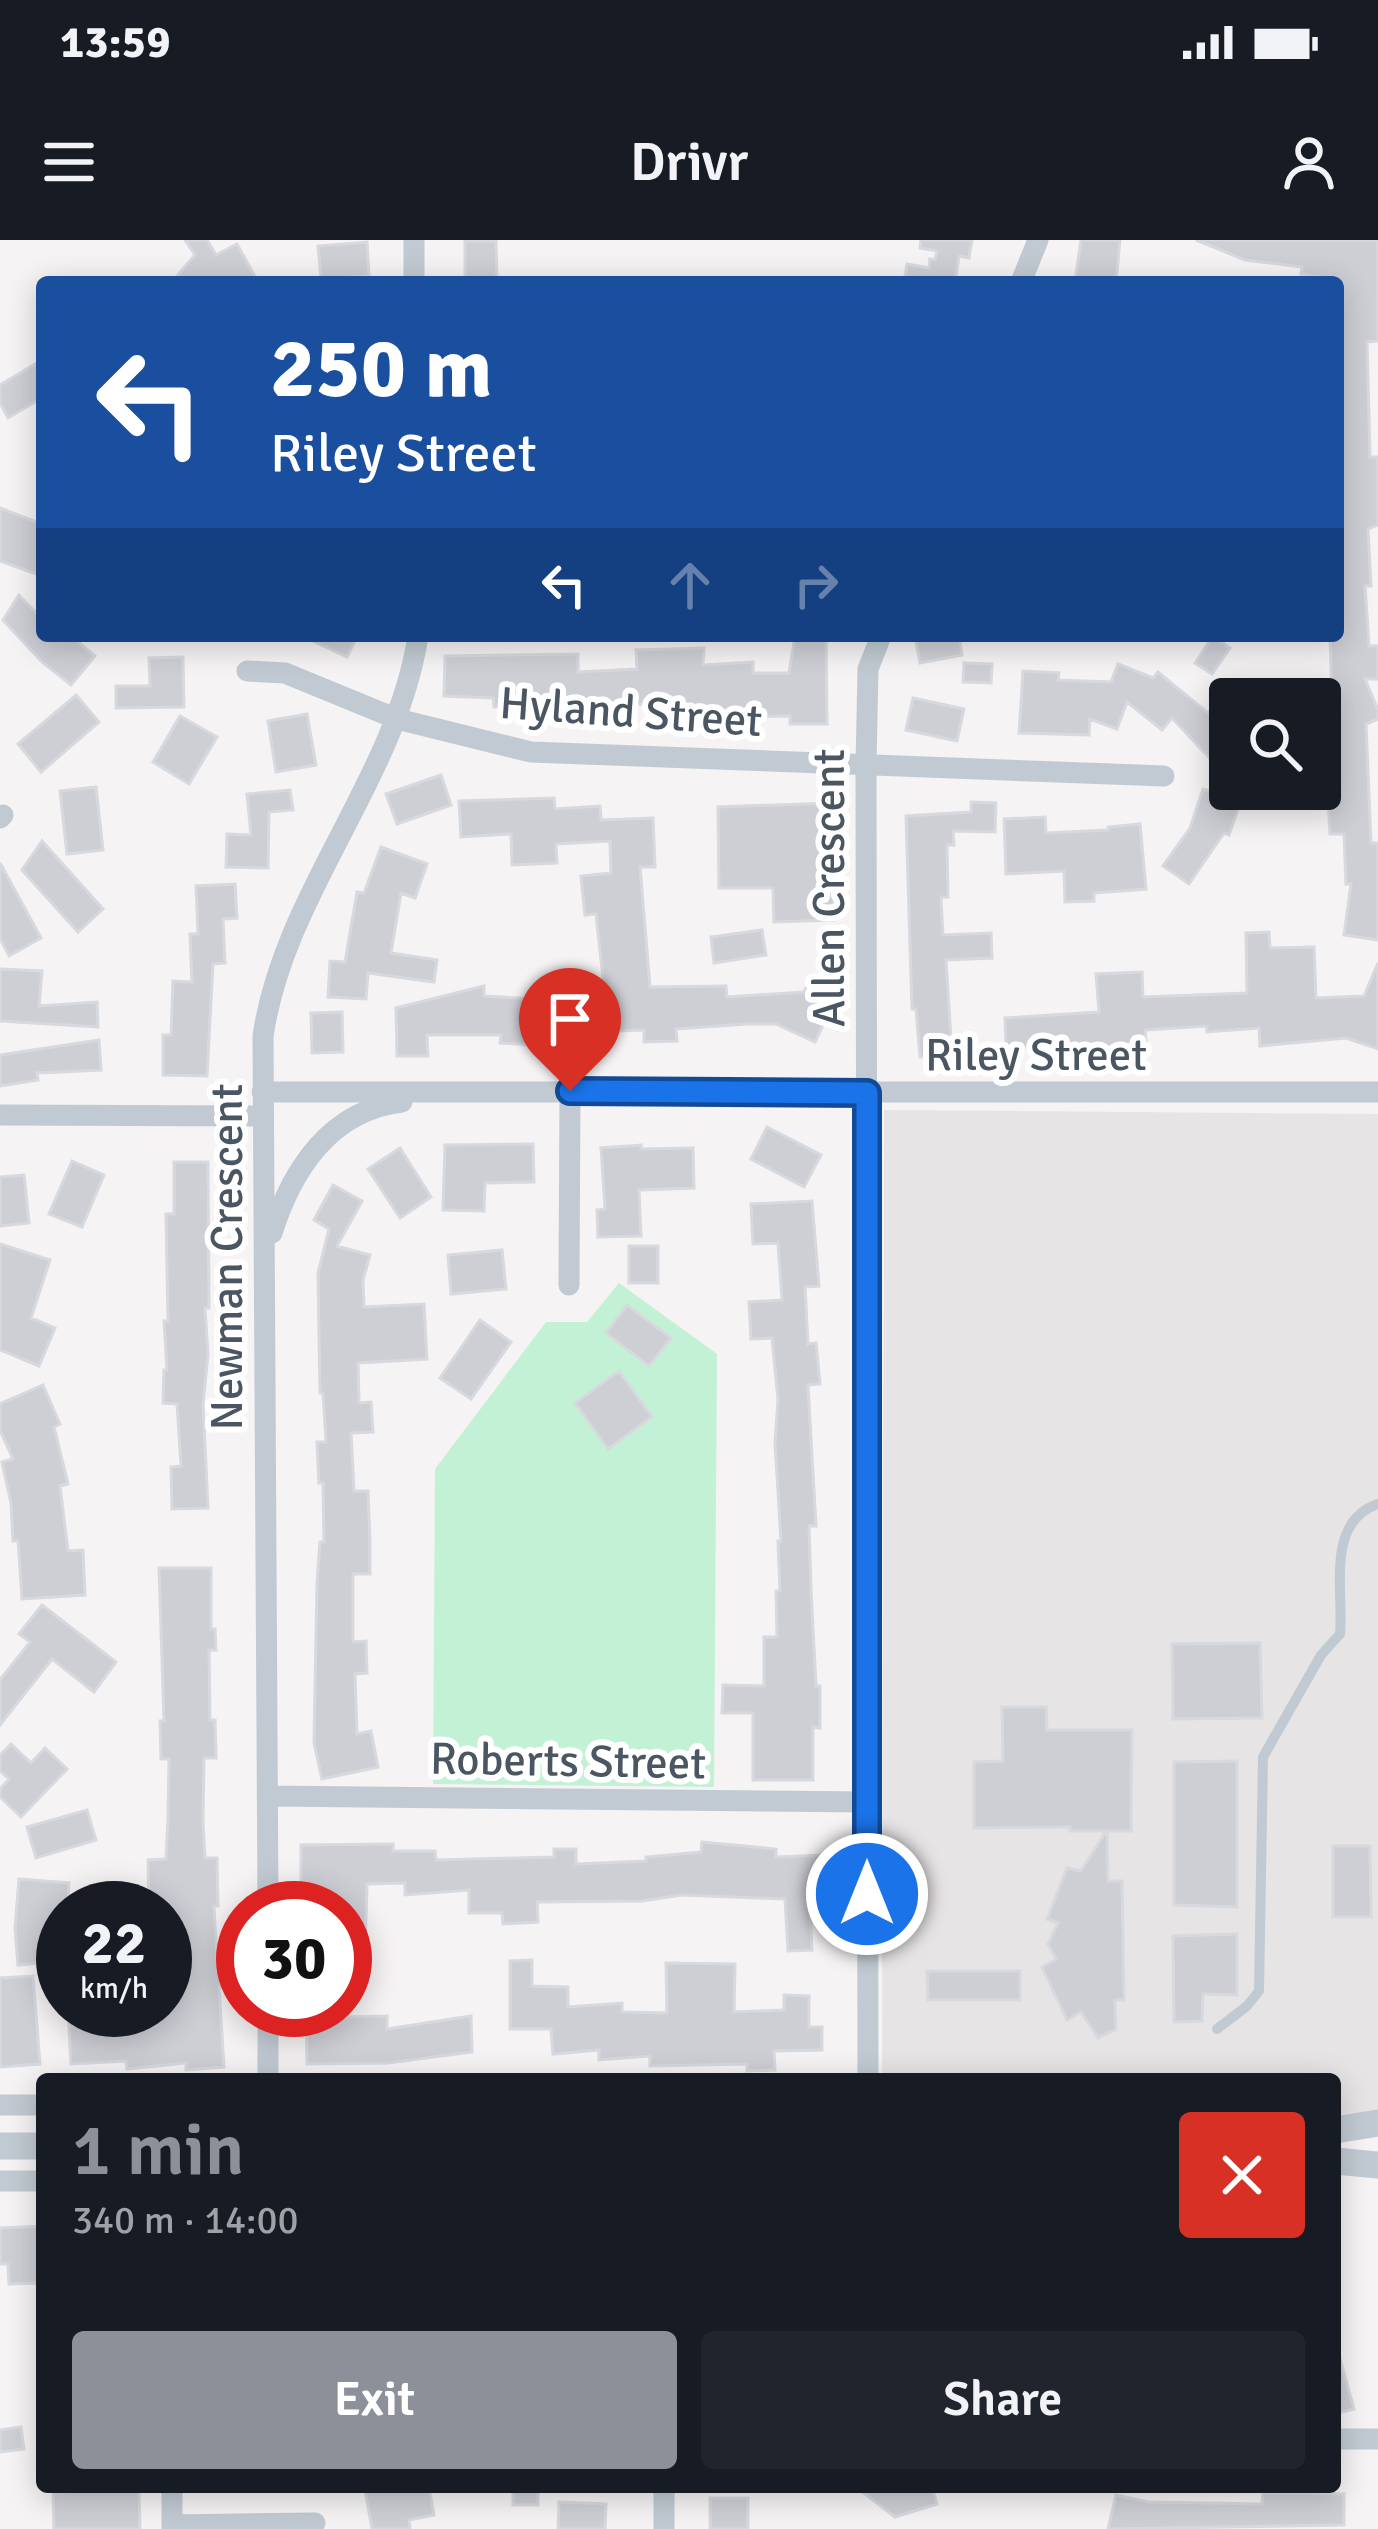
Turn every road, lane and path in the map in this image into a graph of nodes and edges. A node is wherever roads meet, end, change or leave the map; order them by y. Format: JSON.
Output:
{"nodes":[{"id":1,"x":414,"y":240,"type":"edge"},
{"id":2,"x":1038,"y":240,"type":"edge"},
{"id":3,"x":415,"y":276,"type":"edge"},
{"id":4,"x":1023,"y":276,"type":"edge"},
{"id":5,"x":416,"y":642,"type":"edge"},
{"id":6,"x":879,"y":642,"type":"edge"},
{"id":7,"x":247,"y":671,"type":"dead end"},
{"id":8,"x":397,"y":719,"type":"junction"},
{"id":9,"x":866,"y":765,"type":"junction"},
{"id":10,"x":1164,"y":776,"type":"dead end"},
{"id":11,"x":486,"y":1091,"type":"junction"},
{"id":12,"x":570,"y":1091,"type":"junction"},
{"id":13,"x":262,"y":1092,"type":"junction"},
{"id":14,"x":1378,"y":1092,"type":"edge"},
{"id":15,"x":867,"y":1093,"type":"junction"},
{"id":16,"x":0,"y":1115,"type":"edge"},
{"id":17,"x":263,"y":1116,"type":"junction"},
{"id":18,"x":265,"y":1257,"type":"junction"},
{"id":19,"x":569,"y":1285,"type":"dead end"},
{"id":20,"x":1378,"y":1504,"type":"edge"},
{"id":21,"x":268,"y":1796,"type":"junction"},
{"id":22,"x":867,"y":1802,"type":"junction"},
{"id":23,"x":268,"y":1881,"type":"edge"},
{"id":24,"x":1216,"y":2029,"type":"dead end"},
{"id":25,"x":268,"y":2037,"type":"edge"},
{"id":26,"x":268,"y":2073,"type":"edge"},
{"id":27,"x":868,"y":2073,"type":"edge"},
{"id":28,"x":0,"y":2105,"type":"edge"},
{"id":29,"x":36,"y":2105,"type":"edge"},
{"id":30,"x":1378,"y":2123,"type":"edge"},
{"id":31,"x":1341,"y":2129,"type":"edge"},
{"id":32,"x":0,"y":2146,"type":"edge"},
{"id":33,"x":36,"y":2146,"type":"edge"},
{"id":34,"x":1341,"y":2162,"type":"edge"},
{"id":35,"x":1378,"y":2165,"type":"edge"},
{"id":36,"x":0,"y":2181,"type":"edge"},
{"id":37,"x":36,"y":2181,"type":"edge"},
{"id":38,"x":1341,"y":2439,"type":"edge"},
{"id":39,"x":1378,"y":2439,"type":"edge"},
{"id":40,"x":172,"y":2493,"type":"edge"},
{"id":41,"x":664,"y":2493,"type":"edge"},
{"id":42,"x":315,"y":2523,"type":"dead end"},
{"id":43,"x":172,"y":2527,"type":"edge"},
{"id":44,"x":664,"y":2529,"type":"edge"}],
"edges":[{"from":1,"to":3,"type":"street"},
{"from":2,"to":4,"type":"street"},
{"from":5,"to":8,"type":"street","name":"Newman Crescent"},
{"from":6,"to":9,"type":"street","name":"Allen Crescent"},
{"from":7,"to":8,"type":"street","name":"Hyland Street"},
{"from":8,"to":9,"type":"street","name":"Hyland Street"},
{"from":8,"to":13,"type":"street","name":"Newman Crescent"},
{"from":9,"to":10,"type":"street","name":"Hyland Street"},
{"from":9,"to":15,"type":"street","name":"Allen Crescent"},
{"from":11,"to":12,"type":"street","name":"Riley Street"},
{"from":11,"to":13,"type":"street","name":"Riley Street"},
{"from":11,"to":18,"type":"street"},
{"from":12,"to":15,"type":"street","name":"Riley Street"},
{"from":12,"to":19,"type":"street"},
{"from":13,"to":17,"type":"street","name":"Newman Crescent"},
{"from":14,"to":15,"type":"street","name":"Riley Street"},
{"from":15,"to":22,"type":"street","name":"Allen Crescent"},
{"from":16,"to":17,"type":"street"},
{"from":17,"to":18,"type":"street","name":"Newman Crescent"},
{"from":18,"to":21,"type":"street","name":"Newman Crescent"},
{"from":20,"to":24,"type":"lane"},
{"from":21,"to":22,"type":"street","name":"Roberts Street"},
{"from":21,"to":23,"type":"street","name":"Newman Crescent"},
{"from":22,"to":27,"type":"street","name":"Allen Crescent"},
{"from":25,"to":26,"type":"street"},
{"from":28,"to":29,"type":"street"},
{"from":30,"to":31,"type":"street"},
{"from":32,"to":33,"type":"street"},
{"from":34,"to":35,"type":"street"},
{"from":36,"to":37,"type":"street"},
{"from":38,"to":39,"type":"street"},
{"from":40,"to":43,"type":"street"},
{"from":41,"to":44,"type":"street"},
{"from":42,"to":43,"type":"street"}]}
